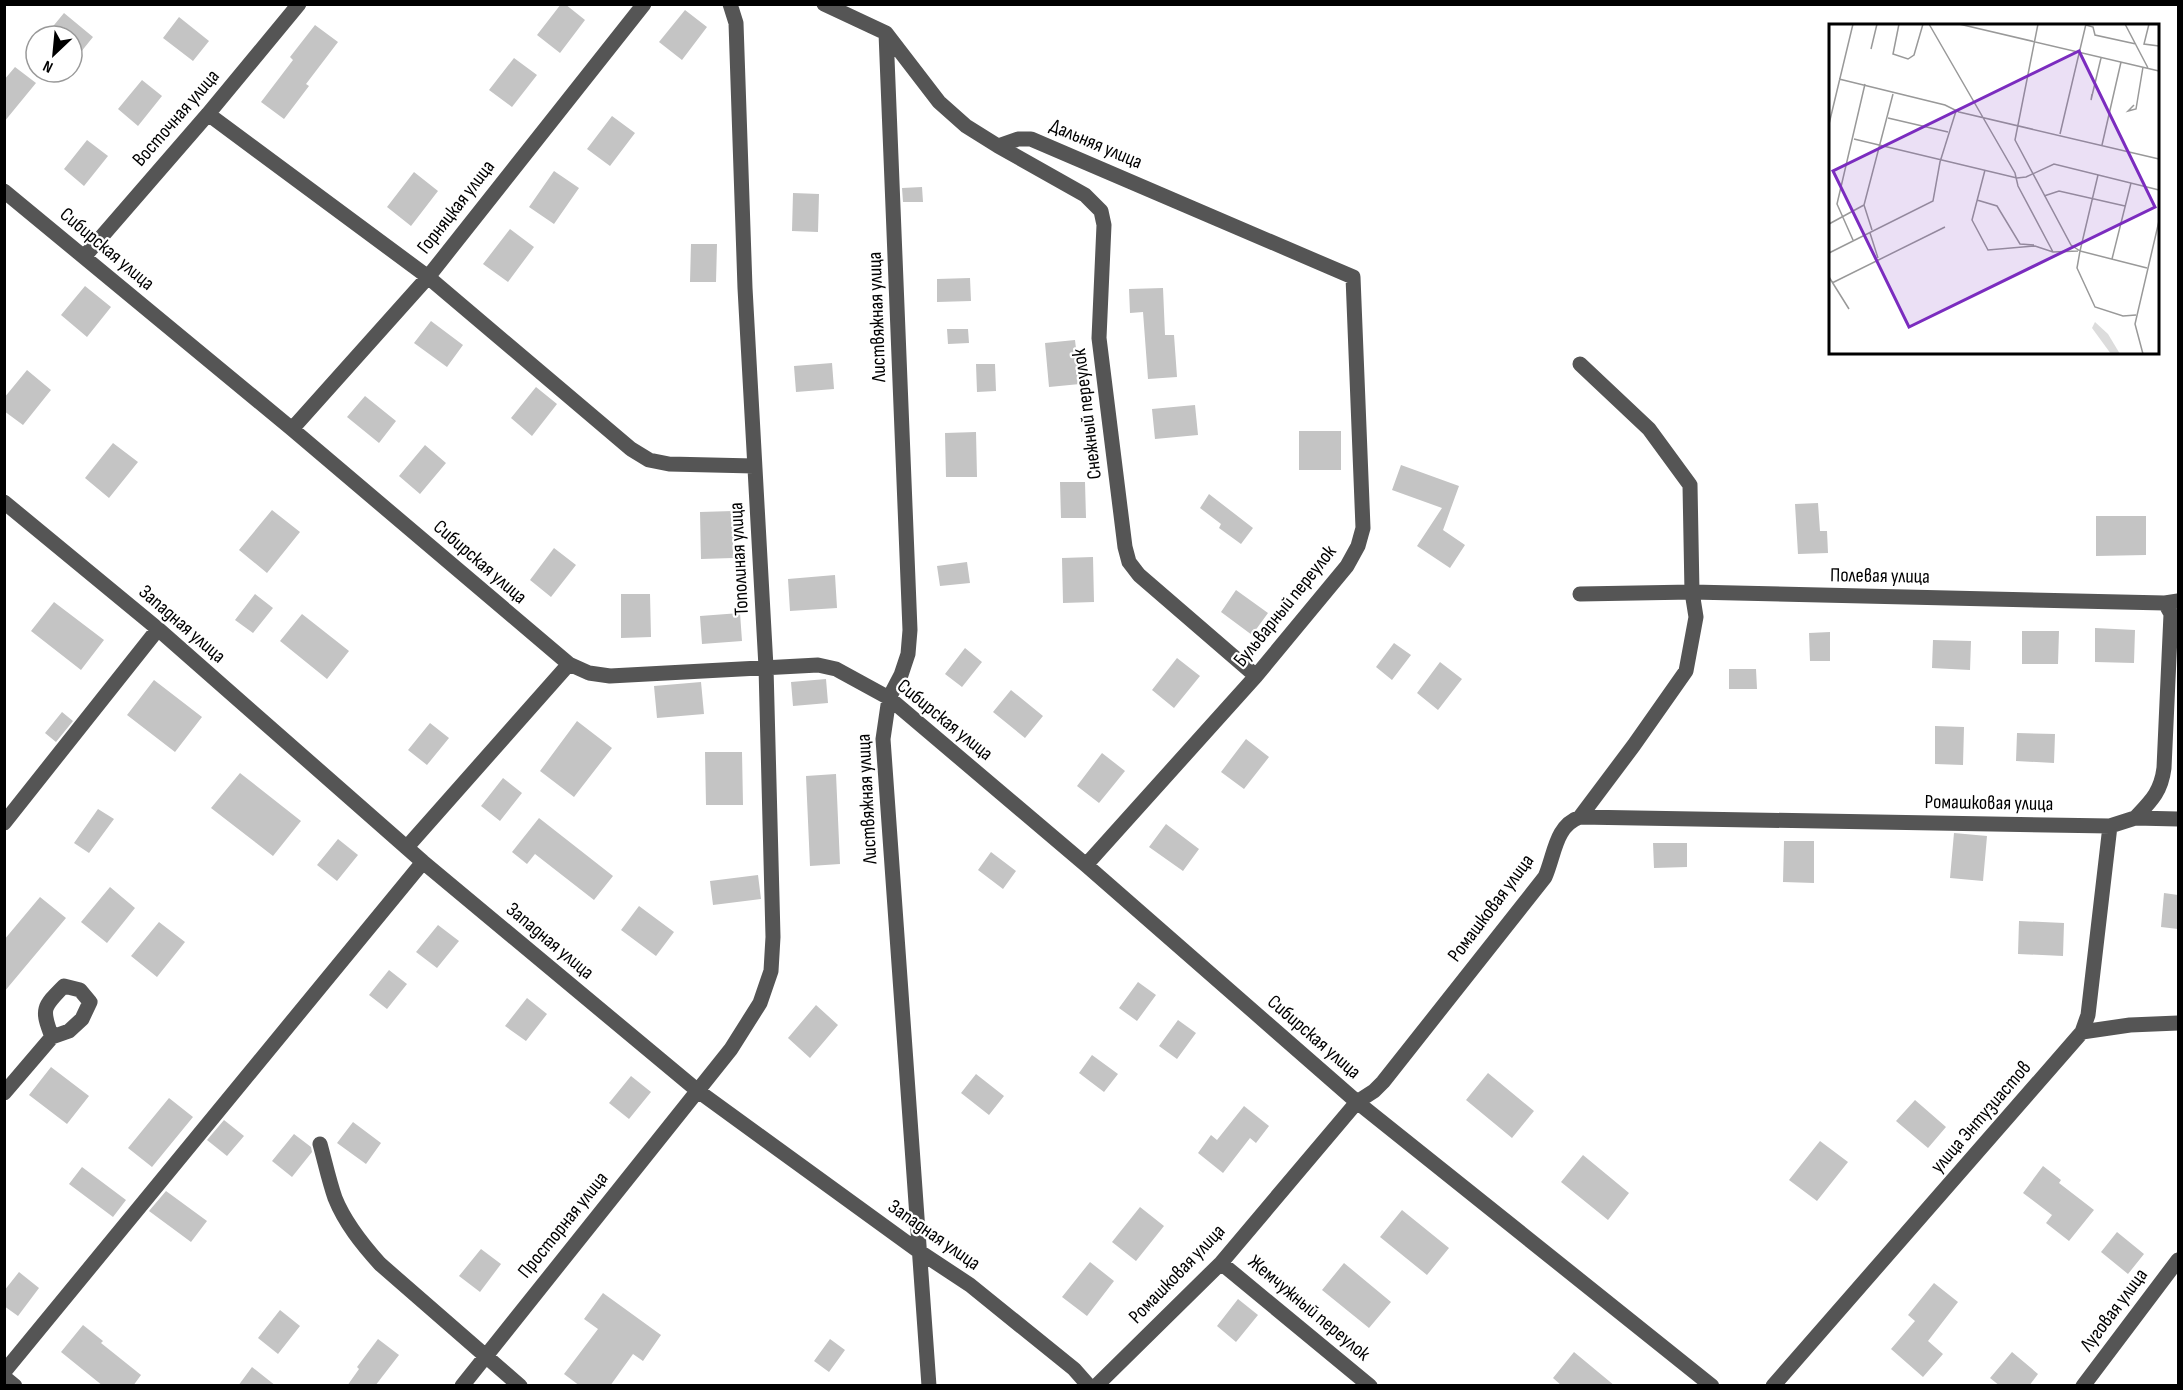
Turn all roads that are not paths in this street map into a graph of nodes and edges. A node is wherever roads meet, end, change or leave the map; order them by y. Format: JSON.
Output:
{"nodes":[{"id":1,"x":299,"y":4,"type":"edge"},
{"id":2,"x":644,"y":4,"type":"edge"},
{"id":3,"x":730,"y":4,"type":"edge"},
{"id":4,"x":824,"y":4,"type":"edge"},
{"id":5,"x":886,"y":33,"type":"junction"},
{"id":6,"x":208,"y":114,"type":"junction"},
{"id":7,"x":998,"y":146,"type":"junction"},
{"id":8,"x":4,"y":191,"type":"edge"},
{"id":9,"x":84,"y":257,"type":"junction"},
{"id":10,"x":428,"y":277,"type":"junction"},
{"id":11,"x":1353,"y":277,"type":"joint"},
{"id":12,"x":1580,"y":364,"type":"dead end"},
{"id":13,"x":292,"y":429,"type":"junction"},
{"id":14,"x":754,"y":466,"type":"junction"},
{"id":15,"x":4,"y":502,"type":"edge"},
{"id":16,"x":1692,"y":592,"type":"junction"},
{"id":17,"x":1580,"y":594,"type":"dead end"},
{"id":18,"x":2172,"y":602,"type":"edge"},
{"id":19,"x":158,"y":629,"type":"junction"},
{"id":20,"x":568,"y":664,"type":"junction"},
{"id":21,"x":766,"y":668,"type":"junction"},
{"id":22,"x":1256,"y":676,"type":"junction"},
{"id":23,"x":889,"y":698,"type":"junction"},
{"id":24,"x":1580,"y":817,"type":"junction"},
{"id":25,"x":2135,"y":818,"type":"junction"},
{"id":26,"x":2178,"y":819,"type":"edge"},
{"id":27,"x":4,"y":823,"type":"edge"},
{"id":28,"x":2110,"y":826,"type":"junction"},
{"id":29,"x":407,"y":847,"type":"junction"},
{"id":30,"x":423,"y":862,"type":"junction"},
{"id":31,"x":1086,"y":865,"type":"junction"},
{"id":32,"x":2178,"y":1023,"type":"edge"},
{"id":33,"x":2082,"y":1032,"type":"junction"},
{"id":34,"x":52,"y":1037,"type":"dead end"},
{"id":35,"x":698,"y":1091,"type":"junction"},
{"id":36,"x":4,"y":1093,"type":"edge"},
{"id":37,"x":1357,"y":1102,"type":"junction"},
{"id":38,"x":320,"y":1144,"type":"dead end"},
{"id":39,"x":917,"y":1250,"type":"junction"},
{"id":40,"x":2178,"y":1260,"type":"edge"},
{"id":41,"x":1221,"y":1263,"type":"junction"},
{"id":42,"x":484,"y":1356,"type":"junction"},
{"id":43,"x":4,"y":1372,"type":"edge"},
{"id":44,"x":4,"y":1377,"type":"edge"},
{"id":45,"x":15,"y":1386,"type":"edge"},
{"id":46,"x":462,"y":1386,"type":"edge"},
{"id":47,"x":520,"y":1386,"type":"edge"},
{"id":48,"x":928,"y":1386,"type":"edge"},
{"id":49,"x":1089,"y":1386,"type":"edge"},
{"id":50,"x":1096,"y":1386,"type":"edge"},
{"id":51,"x":1370,"y":1386,"type":"edge"},
{"id":52,"x":1712,"y":1386,"type":"edge"},
{"id":53,"x":1773,"y":1386,"type":"edge"},
{"id":54,"x":2083,"y":1386,"type":"edge"}],
"edges":[{"from":1,"to":6,"type":"street","name":"Восточная улица"},
{"from":2,"to":10,"type":"street","name":"Горняцкая улица"},
{"from":3,"to":14,"type":"street","name":"Тополиная улица"},
{"from":4,"to":5,"type":"street"},
{"from":5,"to":7,"type":"street"},
{"from":5,"to":23,"type":"street","name":"Листвяжная улица"},
{"from":6,"to":9,"type":"street","name":"Восточная улица"},
{"from":6,"to":10,"type":"street"},
{"from":7,"to":11,"type":"street","name":"Дальняя улица"},
{"from":7,"to":22,"type":"street","name":"Снежный переулок"},
{"from":8,"to":9,"type":"street","name":"Сибирская улица"},
{"from":9,"to":13,"type":"street","name":"Сибирская улица"},
{"from":10,"to":13,"type":"street","name":"Горняцкая улица"},
{"from":10,"to":14,"type":"street"},
{"from":11,"to":22,"type":"street","name":"Бульварный переулок"},
{"from":12,"to":16,"type":"street"},
{"from":13,"to":20,"type":"street","name":"Сибирская улица"},
{"from":14,"to":21,"type":"street","name":"Тополиная улица"},
{"from":15,"to":19,"type":"street","name":"Западная улица"},
{"from":16,"to":17,"type":"street","name":"Полевая улица"},
{"from":16,"to":18,"type":"street","name":"Полевая улица"},
{"from":16,"to":24,"type":"street"},
{"from":18,"to":25,"type":"street"},
{"from":19,"to":27,"type":"street"},
{"from":19,"to":29,"type":"street","name":"Западная улица"},
{"from":20,"to":21,"type":"street","name":"Сибирская улица"},
{"from":20,"to":29,"type":"street"},
{"from":21,"to":23,"type":"street","name":"Сибирская улица"},
{"from":21,"to":35,"type":"street","name":"Тополиная улица"},
{"from":22,"to":31,"type":"street","name":"Бульварный переулок"},
{"from":23,"to":31,"type":"street","name":"Сибирская улица"},
{"from":23,"to":39,"type":"street","name":"Листвяжная улица"},
{"from":24,"to":28,"type":"street","name":"Ромашковая улица"},
{"from":24,"to":37,"type":"street","name":"Ромашковая улица"},
{"from":25,"to":26,"type":"street","name":"Ромашковая улица"},
{"from":25,"to":28,"type":"street","name":"Ромашковая улица"},
{"from":28,"to":33,"type":"street","name":"улица Энтузиастов"},
{"from":29,"to":30,"type":"street","name":"Западная улица"},
{"from":30,"to":35,"type":"street","name":"Западная улица"},
{"from":30,"to":43,"type":"street"},
{"from":31,"to":37,"type":"street","name":"Сибирская улица"},
{"from":32,"to":33,"type":"street"},
{"from":33,"to":53,"type":"street","name":"улица Энтузиастов"},
{"from":34,"to":36,"type":"street"},
{"from":35,"to":39,"type":"street","name":"Западная улица"},
{"from":35,"to":42,"type":"street","name":"Просторная улица"},
{"from":37,"to":41,"type":"street","name":"Ромашковая улица"},
{"from":37,"to":52,"type":"street","name":"Сибирская улица"},
{"from":38,"to":42,"type":"street"},
{"from":39,"to":48,"type":"street","name":"Листвяжная улица"},
{"from":39,"to":49,"type":"street","name":"Западная улица"},
{"from":40,"to":54,"type":"street","name":"Луговая улица"},
{"from":41,"to":50,"type":"street","name":"Ромашковая улица"},
{"from":41,"to":51,"type":"street","name":"Жемчужный переулок"},
{"from":42,"to":46,"type":"street","name":"Просторная улица"},
{"from":42,"to":47,"type":"street"},
{"from":44,"to":45,"type":"street"}]}
